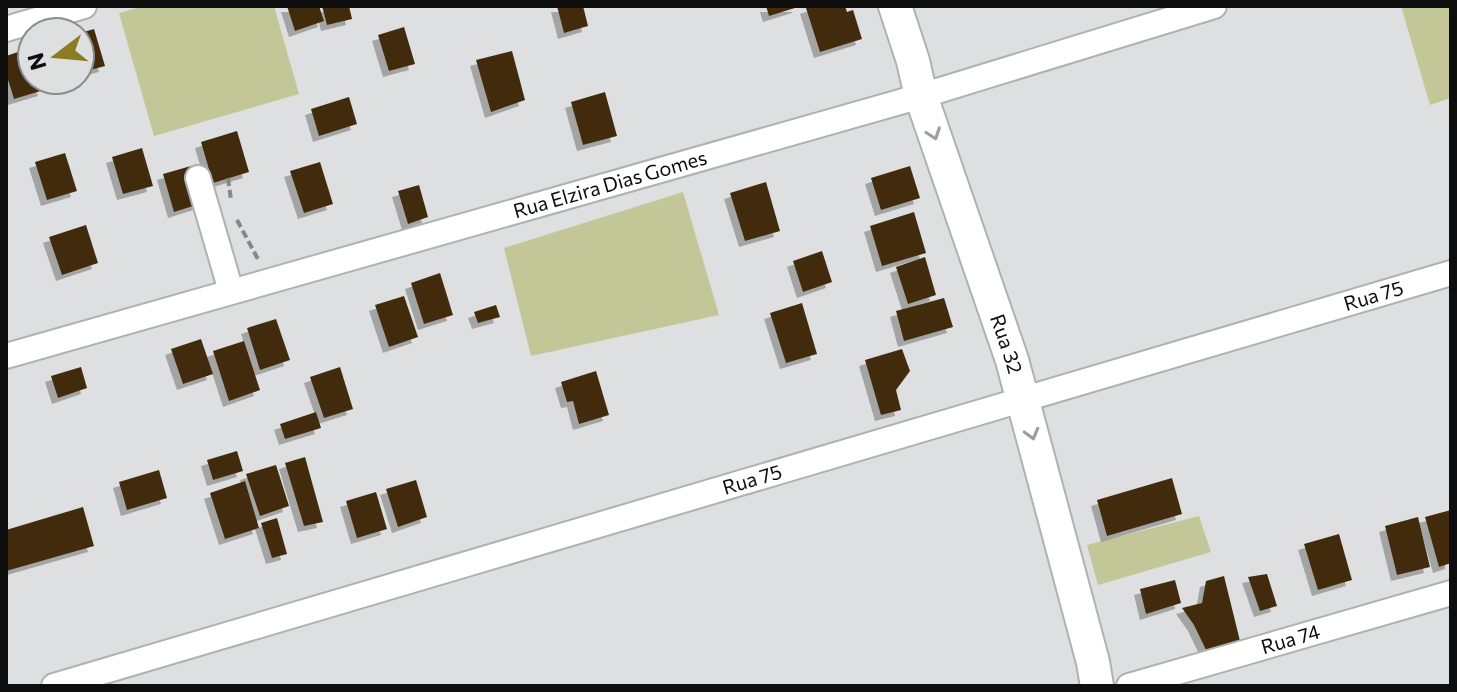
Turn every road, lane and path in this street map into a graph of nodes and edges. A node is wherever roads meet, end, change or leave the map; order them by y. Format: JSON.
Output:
{"nodes":[{"id":1,"x":84,"y":6,"type":"edge"},
{"id":2,"x":895,"y":6,"type":"edge"},
{"id":3,"x":1214,"y":6,"type":"edge"},
{"id":4,"x":6,"y":29,"type":"edge"},
{"id":5,"x":921,"y":96,"type":"junction"},
{"id":6,"x":198,"y":178,"type":"dead end"},
{"id":7,"x":228,"y":178,"type":"dead end"},
{"id":8,"x":1451,"y":273,"type":"edge"},
{"id":9,"x":269,"y":281,"type":"junction"},
{"id":10,"x":231,"y":291,"type":"junction"},
{"id":11,"x":6,"y":356,"type":"edge"},
{"id":12,"x":1022,"y":398,"type":"junction"},
{"id":13,"x":1451,"y":593,"type":"edge"},
{"id":14,"x":54,"y":686,"type":"edge"},
{"id":15,"x":1097,"y":686,"type":"edge"},
{"id":16,"x":1129,"y":686,"type":"edge"}],
"edges":[{"from":1,"to":4,"type":"street"},
{"from":2,"to":5,"type":"main road","name":"Rua 32"},
{"from":3,"to":5,"type":"street","name":"Rua Elzira Dias Gomes"},
{"from":5,"to":9,"type":"street","name":"Rua Elzira Dias Gomes"},
{"from":5,"to":12,"type":"main road","name":"Rua 32","one_way":true},
{"from":6,"to":10,"type":"street"},
{"from":7,"to":9,"type":"path"},
{"from":8,"to":12,"type":"street","name":"Rua 75"},
{"from":9,"to":10,"type":"street","name":"Rua Elzira Dias Gomes"},
{"from":10,"to":11,"type":"street","name":"Rua Elzira Dias Gomes"},
{"from":12,"to":14,"type":"street","name":"Rua 75"},
{"from":12,"to":15,"type":"main road","name":"Rua 32","one_way":true},
{"from":13,"to":16,"type":"street","name":"Rua 74"}]}
